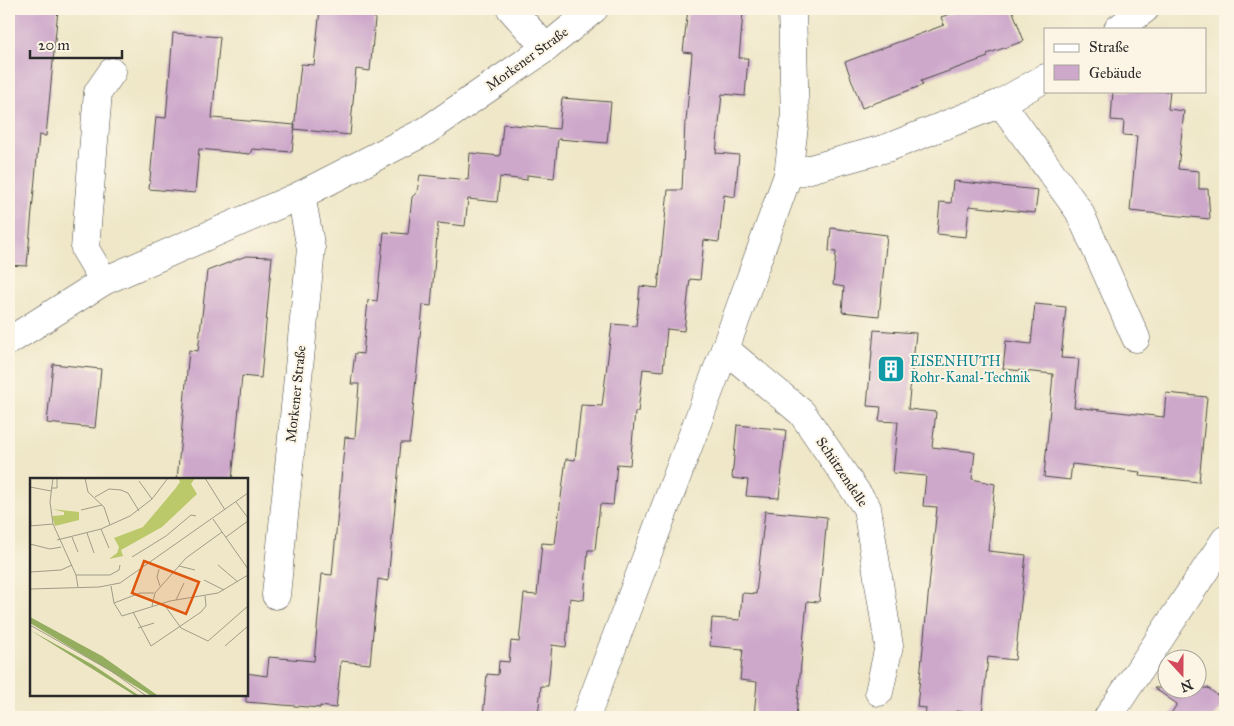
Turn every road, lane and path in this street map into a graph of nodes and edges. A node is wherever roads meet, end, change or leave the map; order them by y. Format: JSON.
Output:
{"nodes":[{"id":1,"x":511,"y":9,"type":"edge"},
{"id":2,"x":594,"y":9,"type":"edge"},
{"id":3,"x":792,"y":9,"type":"edge"},
{"id":4,"x":1145,"y":9,"type":"edge"},
{"id":5,"x":1119,"y":28,"type":"edge"},
{"id":6,"x":546,"y":48,"type":"junction"},
{"id":7,"x":112,"y":72,"type":"dead end"},
{"id":8,"x":1044,"y":79,"type":"edge"},
{"id":9,"x":1001,"y":103,"type":"junction"},
{"id":10,"x":788,"y":175,"type":"junction"},
{"id":11,"x":302,"y":194,"type":"junction"},
{"id":12,"x":104,"y":282,"type":"junction"},
{"id":13,"x":1136,"y":338,"type":"dead end"},
{"id":14,"x":9,"y":341,"type":"edge"},
{"id":15,"x":725,"y":349,"type":"junction"},
{"id":16,"x":1225,"y":540,"type":"edge"},
{"id":17,"x":276,"y":595,"type":"dead end"},
{"id":18,"x":879,"y":692,"type":"dead end"},
{"id":19,"x":594,"y":713,"type":"edge"},
{"id":20,"x":1108,"y":717,"type":"edge"}],
"edges":[{"from":1,"to":6,"type":"street"},
{"from":2,"to":6,"type":"street","name":"Morkener Straße"},
{"from":3,"to":10,"type":"street"},
{"from":4,"to":5,"type":"street"},
{"from":6,"to":11,"type":"street","name":"Morkener Straße"},
{"from":7,"to":12,"type":"street"},
{"from":8,"to":9,"type":"street"},
{"from":9,"to":10,"type":"street"},
{"from":9,"to":13,"type":"street"},
{"from":10,"to":15,"type":"street"},
{"from":11,"to":12,"type":"street","name":"Morkener Straße"},
{"from":11,"to":17,"type":"street","name":"Morkener Straße"},
{"from":12,"to":14,"type":"street","name":"Morkener Straße"},
{"from":15,"to":18,"type":"street","name":"Schützendelle"},
{"from":15,"to":19,"type":"street"},
{"from":16,"to":20,"type":"street"}]}
